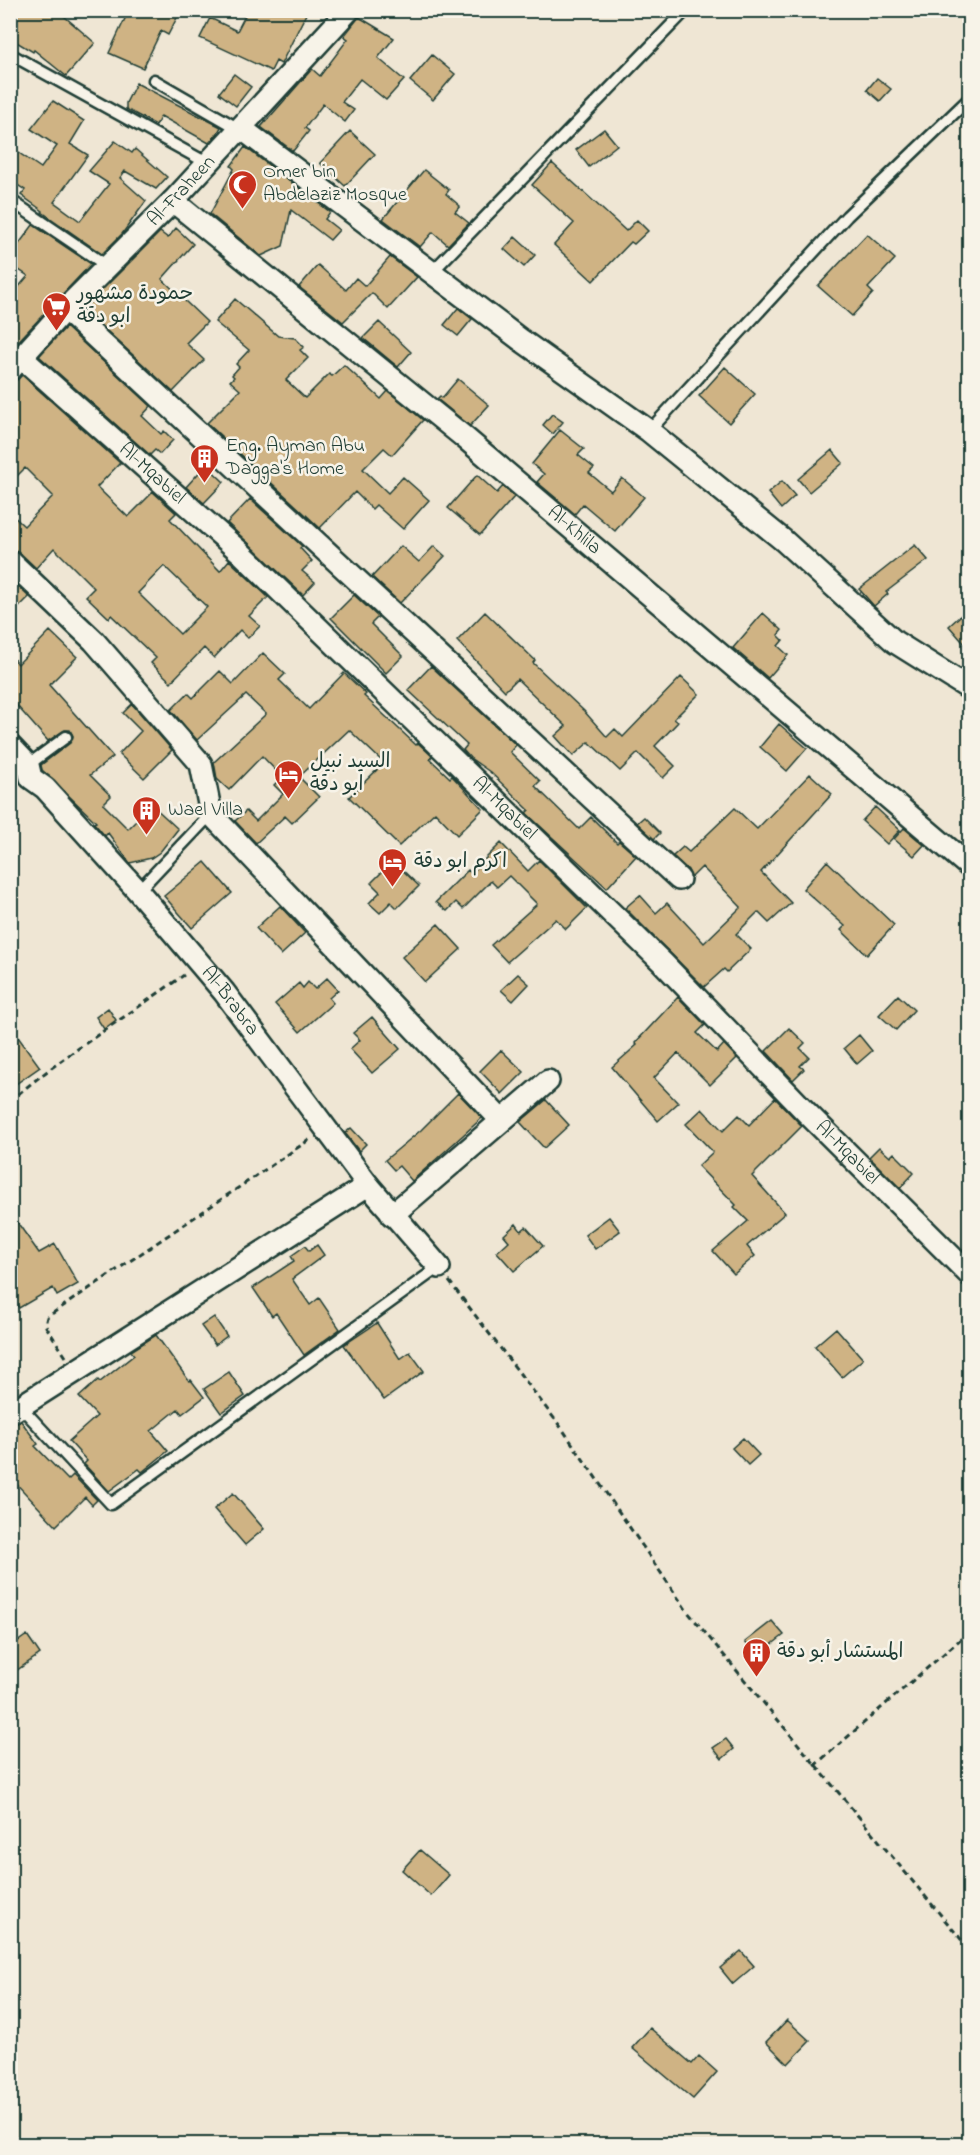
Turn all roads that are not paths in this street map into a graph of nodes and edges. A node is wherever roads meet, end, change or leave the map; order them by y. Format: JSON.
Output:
{"nodes":[{"id":1,"x":348,"y":10,"type":"edge"},
{"id":2,"x":686,"y":10,"type":"edge"},
{"id":3,"x":10,"y":54,"type":"edge"},
{"id":4,"x":154,"y":80,"type":"dead end"},
{"id":5,"x":969,"y":98,"type":"edge"},
{"id":6,"x":240,"y":129,"type":"junction"},
{"id":7,"x":207,"y":163,"type":"junction"},
{"id":8,"x":10,"y":200,"type":"edge"},
{"id":9,"x":173,"y":201,"type":"junction"},
{"id":10,"x":107,"y":266,"type":"junction"},
{"id":11,"x":432,"y":272,"type":"junction"},
{"id":12,"x":65,"y":309,"type":"junction"},
{"id":13,"x":16,"y":364,"type":"edge"},
{"id":14,"x":649,"y":431,"type":"junction"},
{"id":15,"x":10,"y":561,"type":"edge"},
{"id":16,"x":969,"y":689,"type":"edge"},
{"id":17,"x":66,"y":737,"type":"dead end"},
{"id":18,"x":10,"y":746,"type":"edge"},
{"id":19,"x":28,"y":765,"type":"junction"},
{"id":20,"x":211,"y":814,"type":"junction"},
{"id":21,"x":969,"y":867,"type":"edge"},
{"id":22,"x":679,"y":879,"type":"dead end"},
{"id":23,"x":138,"y":891,"type":"junction"},
{"id":24,"x":548,"y":1081,"type":"dead end"},
{"id":25,"x":501,"y":1120,"type":"junction"},
{"id":26,"x":368,"y":1185,"type":"junction"},
{"id":27,"x":392,"y":1215,"type":"junction"},
{"id":28,"x":439,"y":1268,"type":"joint"},
{"id":29,"x":969,"y":1275,"type":"edge"},
{"id":30,"x":15,"y":1409,"type":"edge"}],
"edges":[{"from":1,"to":6,"type":"street","name":"Al-Fraheen"},
{"from":2,"to":11,"type":"lane"},
{"from":3,"to":7,"type":"lane"},
{"from":4,"to":6,"type":"lane"},
{"from":5,"to":14,"type":"lane"},
{"from":6,"to":7,"type":"street","name":"Al-Fraheen"},
{"from":6,"to":11,"type":"street"},
{"from":7,"to":9,"type":"street","name":"Al-Fraheen"},
{"from":8,"to":10,"type":"lane"},
{"from":9,"to":10,"type":"street","name":"Al-Fraheen"},
{"from":9,"to":21,"type":"street","name":"Al-Khlila"},
{"from":10,"to":12,"type":"street","name":"Al-Fraheen"},
{"from":11,"to":14,"type":"street"},
{"from":12,"to":13,"type":"street","name":"Al-Fraheen"},
{"from":12,"to":22,"type":"street"},
{"from":13,"to":29,"type":"street","name":"Al-Mqabiel"},
{"from":14,"to":16,"type":"street"},
{"from":15,"to":20,"type":"street"},
{"from":17,"to":19,"type":"lane"},
{"from":18,"to":19,"type":"street","name":"Al-Brabra"},
{"from":19,"to":23,"type":"street","name":"Al-Brabra"},
{"from":20,"to":23,"type":"lane"},
{"from":20,"to":25,"type":"street"},
{"from":23,"to":26,"type":"street","name":"Al-Brabra"},
{"from":24,"to":25,"type":"street"},
{"from":25,"to":27,"type":"street"},
{"from":26,"to":27,"type":"street","name":"Al-Brabra"},
{"from":26,"to":30,"type":"street"},
{"from":27,"to":28,"type":"street","name":"Al-Brabra"},
{"from":28,"to":30,"type":"lane"}]}
